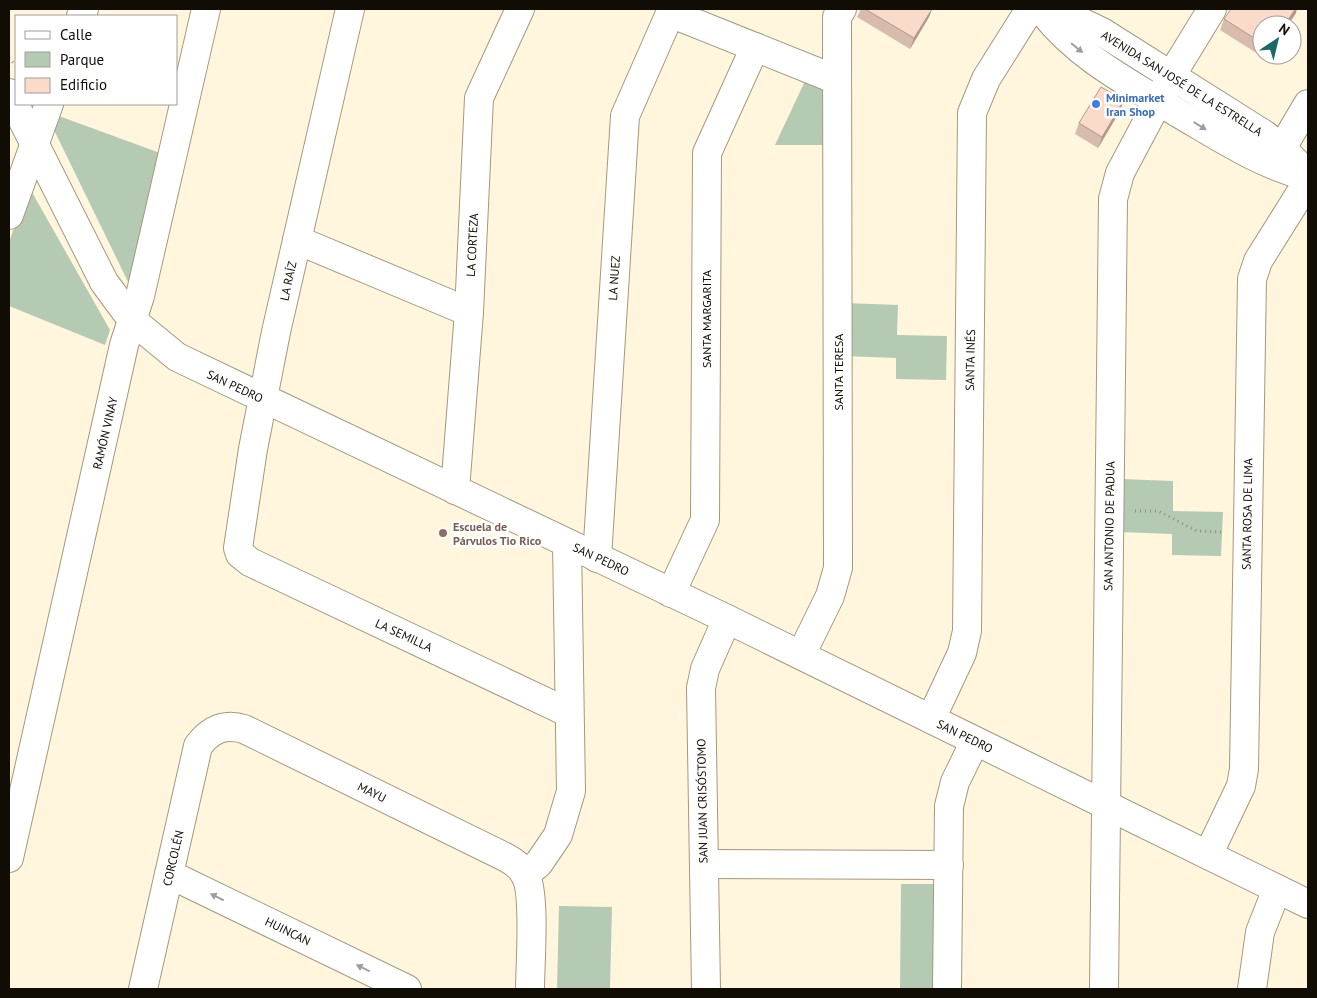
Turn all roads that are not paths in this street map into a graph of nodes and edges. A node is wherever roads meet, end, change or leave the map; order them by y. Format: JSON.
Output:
{"nodes":[{"id":1,"x":206,"y":9,"type":"edge"},
{"id":2,"x":350,"y":9,"type":"edge"},
{"id":3,"x":520,"y":9,"type":"edge"},
{"id":4,"x":842,"y":9,"type":"edge"},
{"id":5,"x":1212,"y":9,"type":"edge"},
{"id":6,"x":1040,"y":10,"type":"edge"},
{"id":7,"x":671,"y":11,"type":"edge"},
{"id":8,"x":754,"y":47,"type":"junction"},
{"id":9,"x":1171,"y":76,"type":"junction"},
{"id":10,"x":837,"y":80,"type":"junction"},
{"id":11,"x":9,"y":93,"type":"edge"},
{"id":12,"x":1158,"y":100,"type":"junction"},
{"id":13,"x":15,"y":104,"type":"edge"},
{"id":14,"x":1308,"y":104,"type":"edge"},
{"id":15,"x":16,"y":105,"type":"edge"},
{"id":16,"x":49,"y":105,"type":"edge"},
{"id":17,"x":35,"y":141,"type":"junction"},
{"id":18,"x":1282,"y":148,"type":"junction"},
{"id":19,"x":1308,"y":178,"type":"edge"},
{"id":20,"x":9,"y":215,"type":"edge"},
{"id":21,"x":297,"y":240,"type":"junction"},
{"id":22,"x":469,"y":312,"type":"junction"},
{"id":23,"x":132,"y":320,"type":"junction"},
{"id":24,"x":263,"y":399,"type":"junction"},
{"id":25,"x":455,"y":490,"type":"junction"},
{"id":26,"x":567,"y":543,"type":"junction"},
{"id":27,"x":240,"y":554,"type":"joint"},
{"id":28,"x":597,"y":558,"type":"junction"},
{"id":29,"x":671,"y":592,"type":"junction"},
{"id":30,"x":727,"y":619,"type":"junction"},
{"id":31,"x":800,"y":655,"type":"junction"},
{"id":32,"x":570,"y":713,"type":"junction"},
{"id":33,"x":931,"y":719,"type":"junction"},
{"id":34,"x":212,"y":732,"type":"joint"},
{"id":35,"x":975,"y":741,"type":"junction"},
{"id":36,"x":1106,"y":806,"type":"junction"},
{"id":37,"x":1208,"y":855,"type":"junction"},
{"id":38,"x":9,"y":858,"type":"edge"},
{"id":39,"x":704,"y":864,"type":"junction"},
{"id":40,"x":949,"y":865,"type":"junction"},
{"id":41,"x":169,"y":874,"type":"junction"},
{"id":42,"x":525,"y":874,"type":"junction"},
{"id":43,"x":1277,"y":889,"type":"junction"},
{"id":44,"x":1308,"y":904,"type":"edge"},
{"id":45,"x":143,"y":989,"type":"edge"},
{"id":46,"x":407,"y":989,"type":"edge"},
{"id":47,"x":530,"y":989,"type":"edge"},
{"id":48,"x":706,"y":989,"type":"edge"},
{"id":49,"x":947,"y":989,"type":"edge"},
{"id":50,"x":1104,"y":989,"type":"edge"},
{"id":51,"x":1252,"y":989,"type":"edge"}],
"edges":[{"from":1,"to":23,"type":"street","name":"RAMÓN VINAY"},
{"from":2,"to":21,"type":"street","name":"LA RAÍZ"},
{"from":3,"to":22,"type":"street","name":"LA CORTEZA"},
{"from":4,"to":10,"type":"street","name":"SANTA TERESA"},
{"from":5,"to":9,"type":"street","name":"SAN ANTONIO DE PADUA"},
{"from":6,"to":9,"type":"street","name":"AVENIDA SAN JOSÉ DE LA ESTRELLA"},
{"from":6,"to":12,"type":"street","name":"AVENIDA SAN JOSÉ DE LA ESTRELLA","one_way":true},
{"from":6,"to":33,"type":"street","name":"SANTA INÉS"},
{"from":7,"to":8,"type":"street"},
{"from":7,"to":28,"type":"street","name":"LA NUEZ"},
{"from":8,"to":10,"type":"street"},
{"from":8,"to":29,"type":"street","name":"SANTA MARGARITA"},
{"from":9,"to":12,"type":"street","name":"SAN ANTONIO DE PADUA"},
{"from":9,"to":18,"type":"street","name":"AVENIDA SAN JOSÉ DE LA ESTRELLA"},
{"from":10,"to":31,"type":"street","name":"SANTA TERESA"},
{"from":11,"to":13,"type":"street","name":"SAN PEDRO"},
{"from":12,"to":19,"type":"street","name":"AVENIDA SAN JOSÉ DE LA ESTRELLA","one_way":true},
{"from":12,"to":36,"type":"street","name":"SAN ANTONIO DE PADUA"},
{"from":14,"to":18,"type":"street"},
{"from":15,"to":17,"type":"street","name":"SAN PEDRO"},
{"from":16,"to":17,"type":"street"},
{"from":17,"to":20,"type":"street"},
{"from":17,"to":23,"type":"street","name":"SAN PEDRO"},
{"from":18,"to":19,"type":"street","name":"AVENIDA SAN JOSÉ DE LA ESTRELLA"},
{"from":19,"to":37,"type":"street","name":"SANTA ROSA DE LIMA"},
{"from":21,"to":22,"type":"street"},
{"from":21,"to":24,"type":"street","name":"LA RAÍZ"},
{"from":22,"to":25,"type":"street","name":"LA CORTEZA"},
{"from":23,"to":24,"type":"street","name":"SAN PEDRO"},
{"from":23,"to":38,"type":"street","name":"RAMÓN VINAY"},
{"from":24,"to":25,"type":"street","name":"SAN PEDRO"},
{"from":24,"to":27,"type":"street","name":"LA RAÍZ"},
{"from":25,"to":26,"type":"street","name":"SAN PEDRO"},
{"from":26,"to":28,"type":"street","name":"SAN PEDRO"},
{"from":26,"to":32,"type":"street"},
{"from":27,"to":32,"type":"street","name":"LA SEMILLA"},
{"from":28,"to":29,"type":"street","name":"SAN PEDRO"},
{"from":29,"to":30,"type":"street","name":"SAN PEDRO"},
{"from":30,"to":31,"type":"street","name":"SAN PEDRO"},
{"from":30,"to":39,"type":"street","name":"SAN JUAN CRISÓSTOMO"},
{"from":31,"to":33,"type":"street","name":"SAN PEDRO"},
{"from":32,"to":42,"type":"street"},
{"from":33,"to":35,"type":"street","name":"SAN PEDRO"},
{"from":34,"to":41,"type":"street","name":"CORCOLÉN"},
{"from":34,"to":42,"type":"street","name":"MAYU"},
{"from":35,"to":36,"type":"street","name":"SAN PEDRO"},
{"from":35,"to":40,"type":"street"},
{"from":36,"to":37,"type":"street","name":"SAN PEDRO"},
{"from":36,"to":50,"type":"street","name":"SAN ANTONIO DE PADUA"},
{"from":37,"to":43,"type":"street","name":"SAN PEDRO"},
{"from":39,"to":40,"type":"street"},
{"from":39,"to":48,"type":"street","name":"SAN JUAN CRISÓSTOMO"},
{"from":40,"to":49,"type":"street"},
{"from":41,"to":45,"type":"street","name":"CORCOLÉN"},
{"from":46,"to":41,"type":"street","name":"HUINCAN","one_way":true},
{"from":42,"to":47,"type":"street"},
{"from":43,"to":44,"type":"street","name":"SAN PEDRO"},
{"from":43,"to":51,"type":"street"}]}
